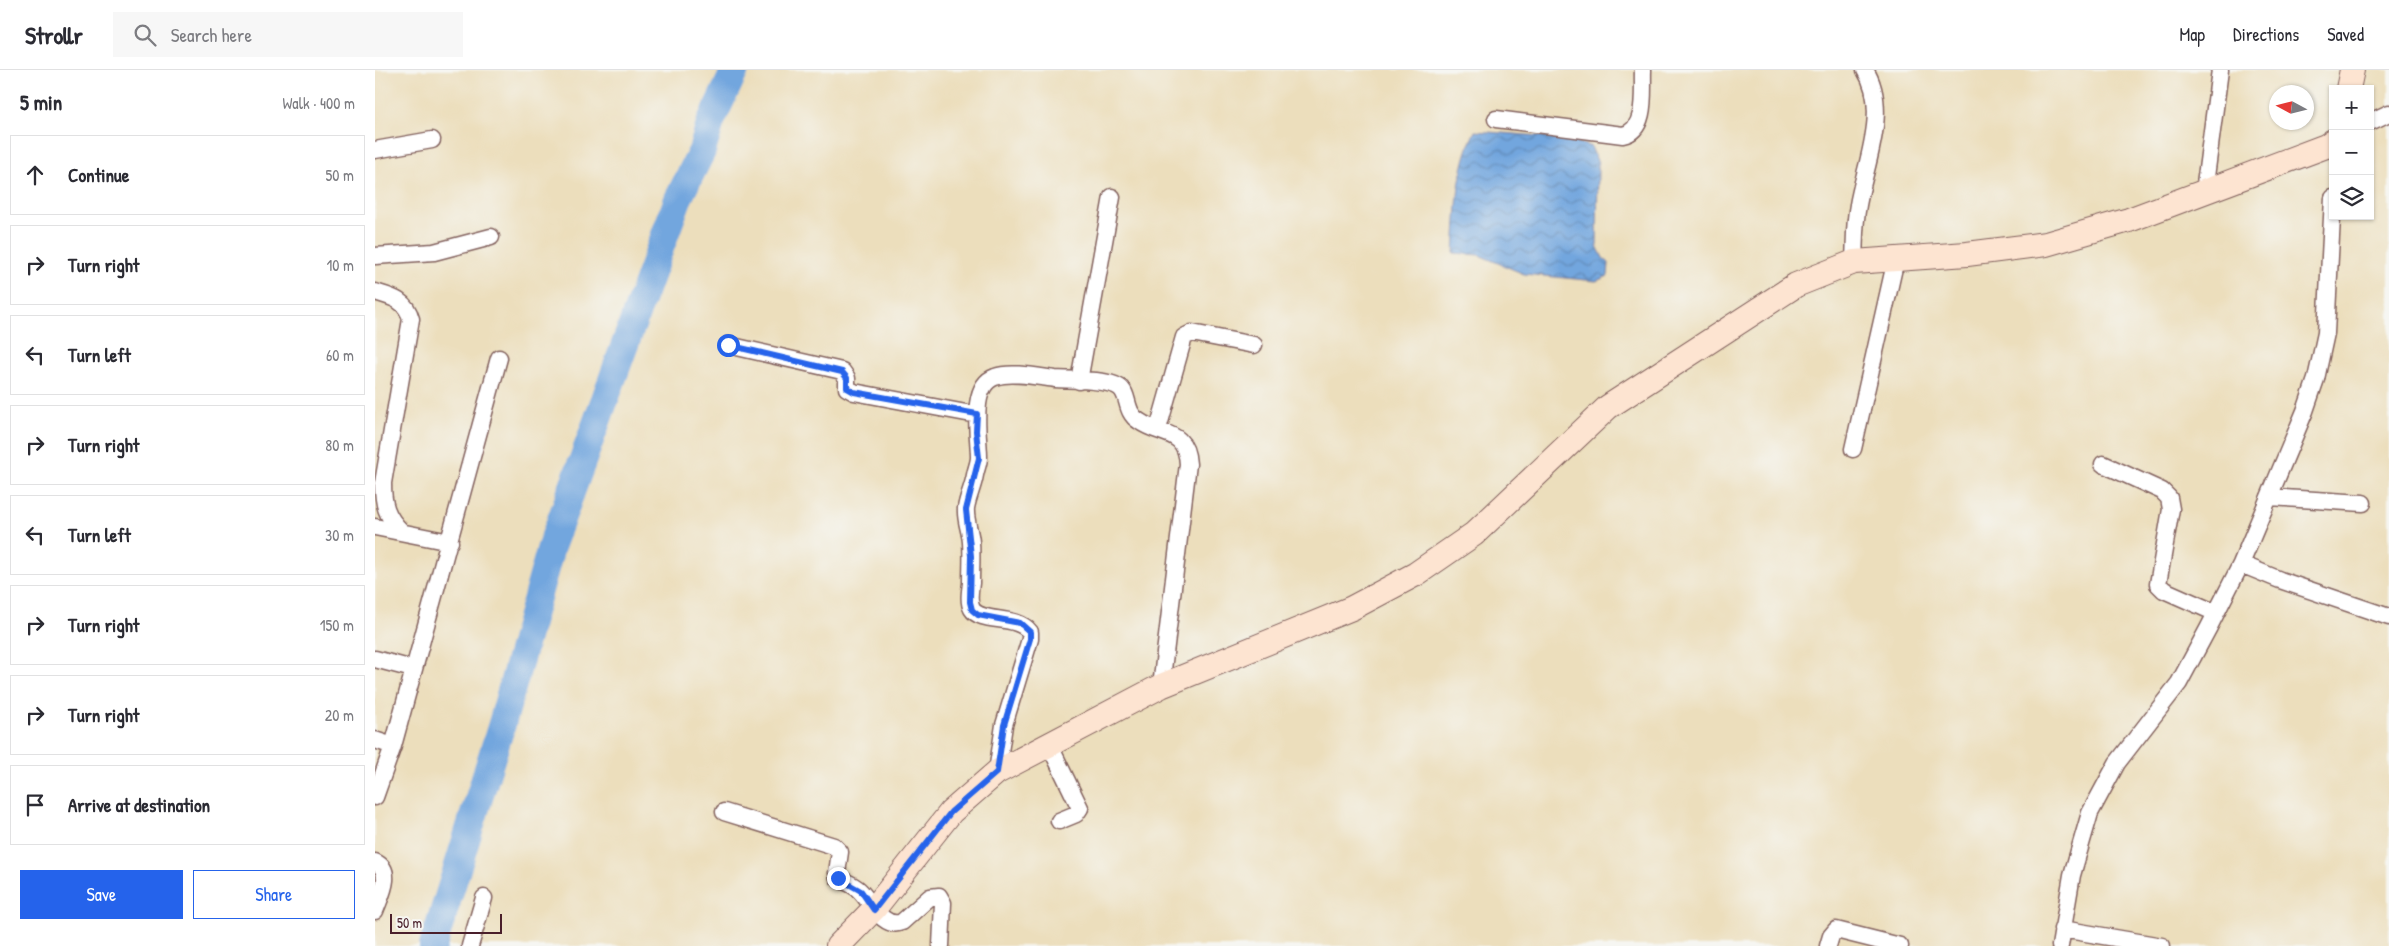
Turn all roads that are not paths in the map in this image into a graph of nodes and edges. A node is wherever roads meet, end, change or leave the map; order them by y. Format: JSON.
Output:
{"nodes":[{"id":1,"x":1643,"y":70,"type":"edge"},
{"id":2,"x":1865,"y":70,"type":"edge"},
{"id":3,"x":2220,"y":70,"type":"edge"},
{"id":4,"x":2352,"y":70,"type":"edge"},
{"id":5,"x":2349,"y":85,"type":"edge"},
{"id":6,"x":2389,"y":113,"type":"edge"},
{"id":7,"x":1496,"y":118,"type":"dead end"},
{"id":8,"x":2374,"y":120,"type":"edge"},
{"id":9,"x":433,"y":140,"type":"dead end"},
{"id":10,"x":2329,"y":144,"type":"edge"},
{"id":11,"x":375,"y":150,"type":"edge"},
{"id":12,"x":2204,"y":192,"type":"junction"},
{"id":13,"x":1111,"y":197,"type":"dead end"},
{"id":14,"x":2332,"y":220,"type":"edge"},
{"id":15,"x":491,"y":236,"type":"dead end"},
{"id":16,"x":375,"y":256,"type":"edge"},
{"id":17,"x":1896,"y":259,"type":"junction"},
{"id":18,"x":1854,"y":262,"type":"junction"},
{"id":19,"x":375,"y":292,"type":"edge"},
{"id":20,"x":728,"y":345,"type":"dead end"},
{"id":21,"x":1254,"y":345,"type":"dead end"},
{"id":22,"x":499,"y":358,"type":"dead end"},
{"id":23,"x":1079,"y":381,"type":"junction"},
{"id":24,"x":977,"y":414,"type":"junction"},
{"id":25,"x":1158,"y":430,"type":"junction"},
{"id":26,"x":1853,"y":449,"type":"dead end"},
{"id":27,"x":2103,"y":464,"type":"dead end"},
{"id":28,"x":2269,"y":497,"type":"junction"},
{"id":29,"x":2363,"y":503,"type":"dead end"},
{"id":30,"x":375,"y":527,"type":"edge"},
{"id":31,"x":401,"y":531,"type":"junction"},
{"id":32,"x":450,"y":542,"type":"junction"},
{"id":33,"x":2241,"y":564,"type":"junction"},
{"id":34,"x":2216,"y":613,"type":"junction"},
{"id":35,"x":2389,"y":617,"type":"edge"},
{"id":36,"x":375,"y":659,"type":"edge"},
{"id":37,"x":413,"y":669,"type":"junction"},
{"id":38,"x":1161,"y":686,"type":"junction"},
{"id":39,"x":375,"y":740,"type":"edge"},
{"id":40,"x":1049,"y":744,"type":"junction"},
{"id":41,"x":393,"y":746,"type":"junction"},
{"id":42,"x":997,"y":772,"type":"junction"},
{"id":43,"x":375,"y":797,"type":"edge"},
{"id":44,"x":724,"y":812,"type":"dead end"},
{"id":45,"x":1059,"y":821,"type":"dead end"},
{"id":46,"x":375,"y":862,"type":"edge"},
{"id":47,"x":484,"y":898,"type":"dead end"},
{"id":48,"x":874,"y":910,"type":"junction"},
{"id":49,"x":375,"y":911,"type":"edge"},
{"id":50,"x":2062,"y":929,"type":"junction"},
{"id":51,"x":470,"y":946,"type":"edge"},
{"id":52,"x":838,"y":946,"type":"edge"},
{"id":53,"x":941,"y":946,"type":"edge"},
{"id":54,"x":1828,"y":946,"type":"edge"},
{"id":55,"x":1900,"y":946,"type":"edge"},
{"id":56,"x":2060,"y":946,"type":"edge"},
{"id":57,"x":2162,"y":946,"type":"edge"}],
"edges":[{"from":1,"to":7,"type":"street"},
{"from":2,"to":18,"type":"street"},
{"from":3,"to":12,"type":"street"},
{"from":4,"to":5,"type":"street"},
{"from":6,"to":8,"type":"street"},
{"from":9,"to":11,"type":"street"},
{"from":10,"to":12,"type":"street"},
{"from":12,"to":17,"type":"street"},
{"from":13,"to":23,"type":"street"},
{"from":14,"to":28,"type":"street"},
{"from":15,"to":16,"type":"street"},
{"from":17,"to":18,"type":"street"},
{"from":17,"to":26,"type":"street"},
{"from":18,"to":38,"type":"street"},
{"from":19,"to":31,"type":"street"},
{"from":20,"to":24,"type":"street"},
{"from":21,"to":25,"type":"street"},
{"from":22,"to":32,"type":"street"},
{"from":23,"to":24,"type":"street"},
{"from":23,"to":25,"type":"street"},
{"from":24,"to":42,"type":"street"},
{"from":25,"to":38,"type":"street"},
{"from":27,"to":34,"type":"street"},
{"from":28,"to":29,"type":"street"},
{"from":28,"to":33,"type":"street"},
{"from":30,"to":31,"type":"street"},
{"from":31,"to":32,"type":"street"},
{"from":32,"to":37,"type":"street"},
{"from":33,"to":34,"type":"street"},
{"from":33,"to":35,"type":"street"},
{"from":34,"to":50,"type":"street"},
{"from":36,"to":37,"type":"street"},
{"from":37,"to":41,"type":"street"},
{"from":38,"to":40,"type":"street"},
{"from":39,"to":41,"type":"street"},
{"from":40,"to":42,"type":"street"},
{"from":40,"to":45,"type":"street"},
{"from":41,"to":43,"type":"street"},
{"from":42,"to":48,"type":"street"},
{"from":44,"to":48,"type":"street"},
{"from":46,"to":49,"type":"street"},
{"from":47,"to":51,"type":"street"},
{"from":48,"to":52,"type":"street"},
{"from":48,"to":53,"type":"street"},
{"from":50,"to":56,"type":"street"},
{"from":50,"to":57,"type":"street"},
{"from":54,"to":55,"type":"street"}]}
